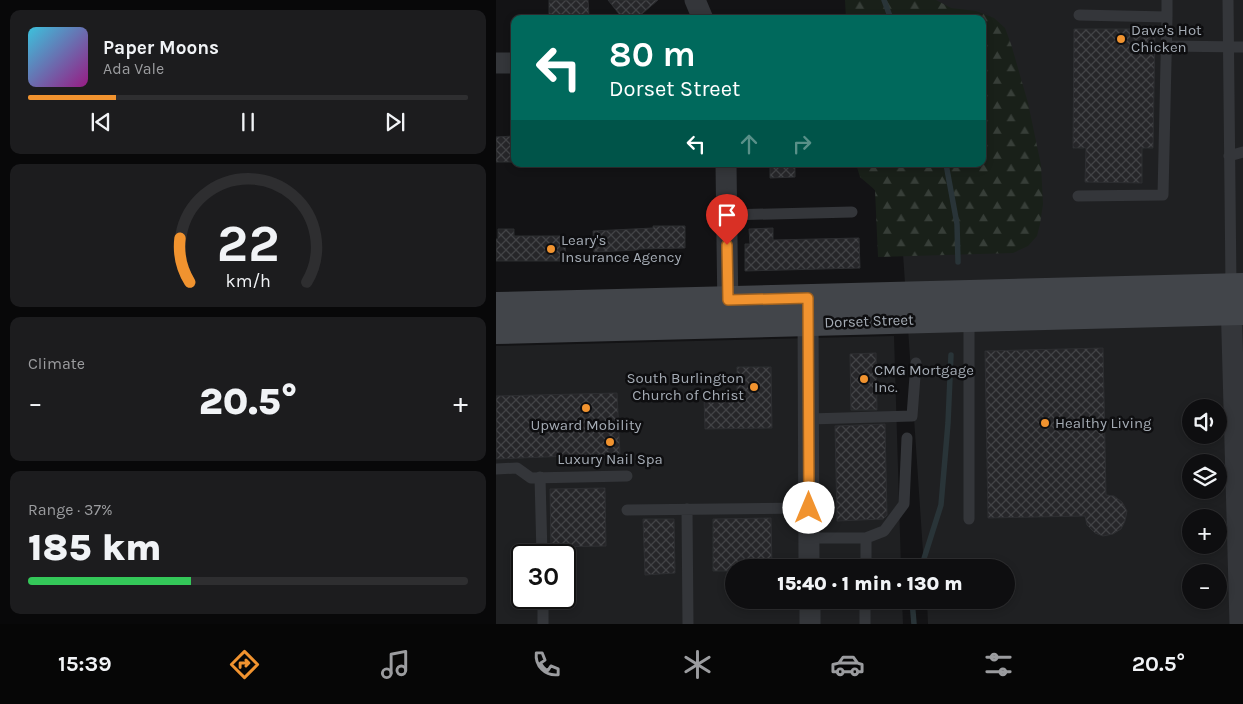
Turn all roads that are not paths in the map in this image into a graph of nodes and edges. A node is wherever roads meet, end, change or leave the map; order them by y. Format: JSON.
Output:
{"nodes":[{"id":1,"x":695,"y":0,"type":"edge"},
{"id":2,"x":1167,"y":0,"type":"edge"},
{"id":3,"x":1228,"y":0,"type":"edge"},
{"id":4,"x":702,"y":15,"type":"edge"},
{"id":5,"x":1079,"y":15,"type":"dead end"},
{"id":6,"x":1168,"y":17,"type":"junction"},
{"id":7,"x":1168,"y":46,"type":"junction"},
{"id":8,"x":1228,"y":47,"type":"junction"},
{"id":9,"x":1243,"y":47,"type":"edge"},
{"id":10,"x":496,"y":63,"type":"edge"},
{"id":11,"x":511,"y":63,"type":"edge"},
{"id":12,"x":1243,"y":152,"type":"edge"},
{"id":13,"x":1229,"y":156,"type":"junction"},
{"id":14,"x":726,"y":167,"type":"edge"},
{"id":15,"x":1078,"y":196,"type":"dead end"},
{"id":16,"x":852,"y":212,"type":"dead end"},
{"id":17,"x":726,"y":215,"type":"junction"},
{"id":18,"x":1237,"y":299,"type":"edge"},
{"id":19,"x":496,"y":306,"type":"edge"},
{"id":20,"x":808,"y":310,"type":"junction"},
{"id":21,"x":728,"y":312,"type":"junction"},
{"id":22,"x":969,"y":318,"type":"junction"},
{"id":23,"x":496,"y":330,"type":"edge"},
{"id":24,"x":916,"y":363,"type":"dead end"},
{"id":25,"x":809,"y":419,"type":"junction"},
{"id":26,"x":907,"y":438,"type":"dead end"},
{"id":27,"x":496,"y":469,"type":"edge"},
{"id":28,"x":627,"y":476,"type":"dead end"},
{"id":29,"x":540,"y":477,"type":"junction"},
{"id":30,"x":809,"y":508,"type":"junction"},
{"id":31,"x":627,"y":510,"type":"dead end"},
{"id":32,"x":687,"y":510,"type":"junction"},
{"id":33,"x":970,"y":519,"type":"dead end"},
{"id":34,"x":809,"y":538,"type":"junction"},
{"id":35,"x":866,"y":538,"type":"junction"},
{"id":36,"x":542,"y":544,"type":"edge"},
{"id":37,"x":809,"y":559,"type":"edge"},
{"id":38,"x":866,"y":559,"type":"edge"},
{"id":39,"x":1241,"y":599,"type":"edge"},
{"id":40,"x":543,"y":609,"type":"edge"},
{"id":41,"x":810,"y":609,"type":"edge"},
{"id":42,"x":865,"y":609,"type":"edge"},
{"id":43,"x":543,"y":624,"type":"edge"},
{"id":44,"x":688,"y":624,"type":"edge"},
{"id":45,"x":810,"y":624,"type":"edge"},
{"id":46,"x":865,"y":624,"type":"edge"},
{"id":47,"x":1240,"y":624,"type":"edge"}],
"edges":[{"from":1,"to":4,"type":"street"},
{"from":2,"to":6,"type":"lane"},
{"from":3,"to":8,"type":"lane"},
{"from":5,"to":6,"type":"lane"},
{"from":6,"to":7,"type":"lane"},
{"from":7,"to":8,"type":"lane"},
{"from":7,"to":15,"type":"lane"},
{"from":8,"to":9,"type":"lane"},
{"from":8,"to":13,"type":"lane"},
{"from":10,"to":11,"type":"street"},
{"from":12,"to":13,"type":"lane"},
{"from":13,"to":18,"type":"lane"},
{"from":14,"to":17,"type":"street"},
{"from":16,"to":17,"type":"lane"},
{"from":17,"to":21,"type":"street"},
{"from":18,"to":20,"type":"main road","name":"Dorset Street"},
{"from":18,"to":22,"type":"main road","name":"Dorset Street"},
{"from":18,"to":39,"type":"street"},
{"from":19,"to":21,"type":"main road","name":"Dorset Street"},
{"from":20,"to":21,"type":"main road","name":"Dorset Street"},
{"from":20,"to":22,"type":"main road","name":"Dorset Street"},
{"from":20,"to":25,"type":"street"},
{"from":21,"to":23,"type":"main road","name":"Dorset Street"},
{"from":22,"to":33,"type":"lane"},
{"from":24,"to":25,"type":"lane"},
{"from":25,"to":30,"type":"street"},
{"from":26,"to":35,"type":"lane"},
{"from":27,"to":29,"type":"lane"},
{"from":28,"to":29,"type":"lane"},
{"from":29,"to":36,"type":"lane"},
{"from":30,"to":32,"type":"lane"},
{"from":30,"to":34,"type":"street"},
{"from":31,"to":32,"type":"lane"},
{"from":32,"to":44,"type":"lane"},
{"from":34,"to":35,"type":"lane"},
{"from":34,"to":37,"type":"street"},
{"from":35,"to":38,"type":"lane"},
{"from":39,"to":47,"type":"street"},
{"from":40,"to":43,"type":"lane"},
{"from":41,"to":45,"type":"street"},
{"from":42,"to":46,"type":"lane"}]}
